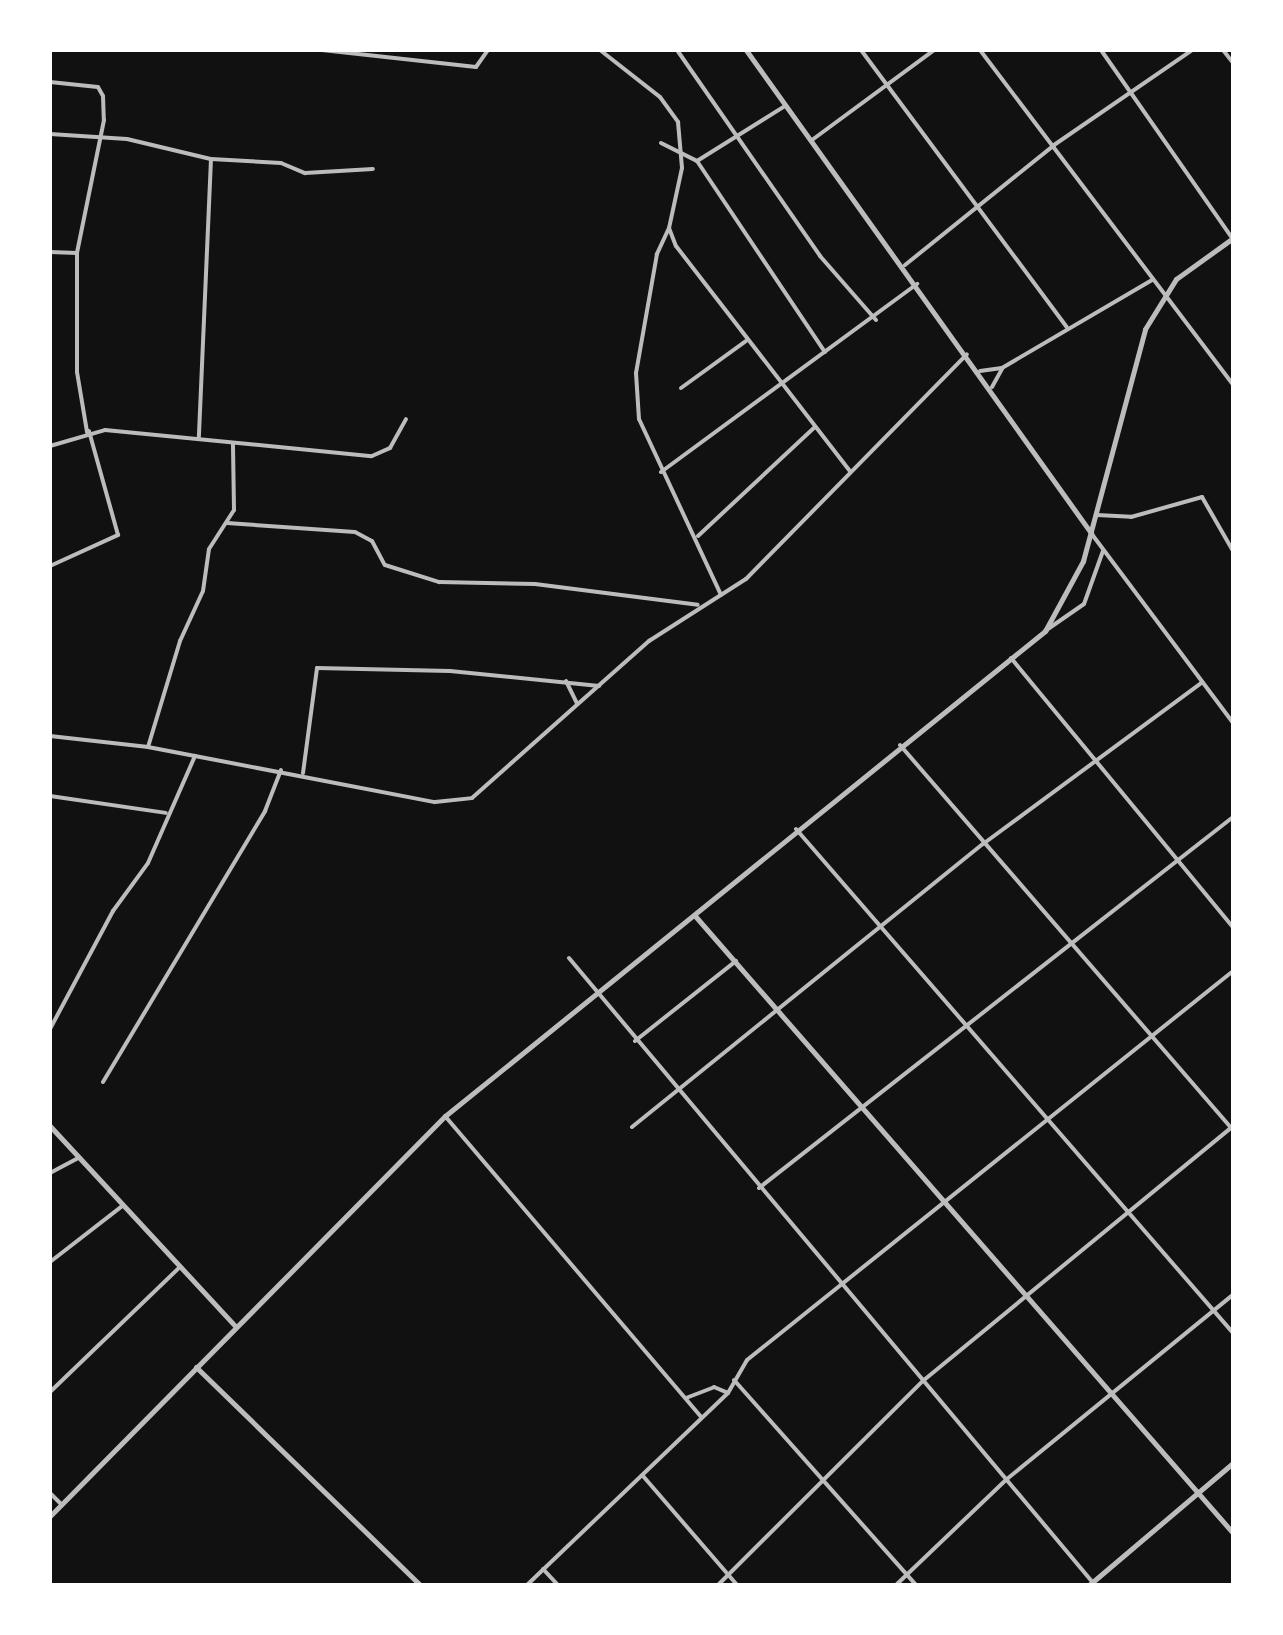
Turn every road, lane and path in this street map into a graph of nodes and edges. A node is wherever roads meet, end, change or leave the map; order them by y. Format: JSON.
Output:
{"nodes":[{"id":1,"x":102,"y":50,"type":"edge"},
{"id":2,"x":117,"y":50,"type":"edge"},
{"id":3,"x":322,"y":50,"type":"edge"},
{"id":4,"x":488,"y":50,"type":"edge"},
{"id":5,"x":600,"y":50,"type":"edge"},
{"id":6,"x":677,"y":50,"type":"edge"},
{"id":7,"x":746,"y":50,"type":"edge"},
{"id":8,"x":861,"y":50,"type":"edge"},
{"id":9,"x":934,"y":50,"type":"edge"},
{"id":10,"x":980,"y":50,"type":"edge"},
{"id":11,"x":1102,"y":50,"type":"edge"},
{"id":12,"x":1192,"y":50,"type":"edge"},
{"id":13,"x":1223,"y":50,"type":"edge"},
{"id":14,"x":1233,"y":63,"type":"edge"},
{"id":15,"x":50,"y":82,"type":"edge"},
{"id":16,"x":887,"y":86,"type":"junction"},
{"id":17,"x":1132,"y":92,"type":"junction"},
{"id":18,"x":786,"y":106,"type":"junction"},
{"id":19,"x":50,"y":134,"type":"edge"},
{"id":20,"x":101,"y":136,"type":"junction"},
{"id":21,"x":739,"y":136,"type":"junction"},
{"id":22,"x":812,"y":140,"type":"junction"},
{"id":23,"x":661,"y":143,"type":"dead end"},
{"id":24,"x":1054,"y":145,"type":"junction"},
{"id":25,"x":683,"y":158,"type":"junction"},
{"id":26,"x":211,"y":159,"type":"junction"},
{"id":27,"x":697,"y":161,"type":"junction"},
{"id":28,"x":373,"y":170,"type":"dead end"},
{"id":29,"x":976,"y":204,"type":"junction"},
{"id":30,"x":669,"y":228,"type":"junction"},
{"id":31,"x":1232,"y":238,"type":"edge"},
{"id":32,"x":50,"y":252,"type":"edge"},
{"id":33,"x":77,"y":253,"type":"junction"},
{"id":34,"x":905,"y":266,"type":"junction"},
{"id":35,"x":1152,"y":280,"type":"junction"},
{"id":36,"x":917,"y":284,"type":"junction"},
{"id":37,"x":1163,"y":293,"type":"junction"},
{"id":38,"x":876,"y":320,"type":"junction"},
{"id":39,"x":1067,"y":327,"type":"junction"},
{"id":40,"x":746,"y":341,"type":"junction"},
{"id":41,"x":827,"y":354,"type":"junction"},
{"id":42,"x":968,"y":354,"type":"junction"},
{"id":43,"x":1002,"y":368,"type":"junction"},
{"id":44,"x":980,"y":371,"type":"junction"},
{"id":45,"x":1233,"y":384,"type":"edge"},
{"id":46,"x":781,"y":386,"type":"junction"},
{"id":47,"x":992,"y":387,"type":"junction"},
{"id":48,"x":681,"y":388,"type":"dead end"},
{"id":49,"x":406,"y":419,"type":"dead end"},
{"id":50,"x":814,"y":428,"type":"junction"},
{"id":51,"x":88,"y":431,"type":"junction"},
{"id":52,"x":199,"y":438,"type":"junction"},
{"id":53,"x":233,"y":443,"type":"junction"},
{"id":54,"x":50,"y":446,"type":"edge"},
{"id":55,"x":661,"y":472,"type":"junction"},
{"id":56,"x":851,"y":472,"type":"junction"},
{"id":57,"x":1097,"y":514,"type":"junction"},
{"id":58,"x":227,"y":523,"type":"junction"},
{"id":59,"x":1091,"y":532,"type":"junction"},
{"id":60,"x":698,"y":536,"type":"junction"},
{"id":61,"x":1104,"y":551,"type":"junction"},
{"id":62,"x":1233,"y":551,"type":"edge"},
{"id":63,"x":50,"y":566,"type":"edge"},
{"id":64,"x":722,"y":595,"type":"junction"},
{"id":65,"x":698,"y":605,"type":"junction"},
{"id":66,"x":1045,"y":631,"type":"junction"},
{"id":67,"x":1012,"y":658,"type":"junction"},
{"id":68,"x":566,"y":681,"type":"junction"},
{"id":69,"x":1201,"y":683,"type":"junction"},
{"id":70,"x":599,"y":686,"type":"junction"},
{"id":71,"x":578,"y":706,"type":"junction"},
{"id":72,"x":1233,"y":723,"type":"edge"},
{"id":73,"x":50,"y":736,"type":"edge"},
{"id":74,"x":900,"y":745,"type":"junction"},
{"id":75,"x":148,"y":747,"type":"junction"},
{"id":76,"x":186,"y":754,"type":"junction"},
{"id":77,"x":195,"y":756,"type":"junction"},
{"id":78,"x":1095,"y":762,"type":"junction"},
{"id":79,"x":187,"y":765,"type":"junction"},
{"id":80,"x":282,"y":768,"type":"junction"},
{"id":81,"x":303,"y":772,"type":"junction"},
{"id":82,"x":50,"y":796,"type":"edge"},
{"id":83,"x":166,"y":813,"type":"junction"},
{"id":84,"x":1233,"y":817,"type":"edge"},
{"id":85,"x":796,"y":830,"type":"junction"},
{"id":86,"x":982,"y":844,"type":"junction"},
{"id":87,"x":1176,"y":861,"type":"junction"},
{"id":88,"x":696,"y":917,"type":"junction"},
{"id":89,"x":878,"y":925,"type":"junction"},
{"id":90,"x":1233,"y":927,"type":"edge"},
{"id":91,"x":1071,"y":940,"type":"junction"},
{"id":92,"x":570,"y":958,"type":"dead end"},
{"id":93,"x":736,"y":961,"type":"junction"},
{"id":94,"x":1233,"y":971,"type":"edge"},
{"id":95,"x":597,"y":992,"type":"junction"},
{"id":96,"x":777,"y":1010,"type":"junction"},
{"id":97,"x":965,"y":1026,"type":"junction"},
{"id":98,"x":50,"y":1029,"type":"edge"},
{"id":99,"x":1152,"y":1034,"type":"junction"},
{"id":100,"x":635,"y":1041,"type":"junction"},
{"id":101,"x":103,"y":1082,"type":"dead end"},
{"id":102,"x":674,"y":1090,"type":"junction"},
{"id":103,"x":864,"y":1108,"type":"junction"},
{"id":104,"x":445,"y":1116,"type":"junction"},
{"id":105,"x":1048,"y":1120,"type":"junction"},
{"id":106,"x":50,"y":1126,"type":"edge"},
{"id":107,"x":632,"y":1127,"type":"dead end"},
{"id":108,"x":1232,"y":1128,"type":"edge"},
{"id":109,"x":78,"y":1158,"type":"junction"},
{"id":110,"x":50,"y":1173,"type":"edge"},
{"id":111,"x":758,"y":1188,"type":"junction"},
{"id":112,"x":948,"y":1202,"type":"junction"},
{"id":113,"x":121,"y":1207,"type":"junction"},
{"id":114,"x":1131,"y":1210,"type":"junction"},
{"id":115,"x":50,"y":1262,"type":"edge"},
{"id":116,"x":180,"y":1268,"type":"junction"},
{"id":117,"x":842,"y":1286,"type":"junction"},
{"id":118,"x":1026,"y":1295,"type":"junction"},
{"id":119,"x":1233,"y":1295,"type":"edge"},
{"id":120,"x":1214,"y":1310,"type":"junction"},
{"id":121,"x":235,"y":1326,"type":"junction"},
{"id":122,"x":1233,"y":1333,"type":"edge"},
{"id":123,"x":196,"y":1367,"type":"junction"},
{"id":124,"x":734,"y":1380,"type":"junction"},
{"id":125,"x":924,"y":1380,"type":"junction"},
{"id":126,"x":50,"y":1392,"type":"edge"},
{"id":127,"x":728,"y":1392,"type":"junction"},
{"id":128,"x":1110,"y":1392,"type":"junction"},
{"id":129,"x":686,"y":1398,"type":"junction"},
{"id":130,"x":701,"y":1417,"type":"junction"},
{"id":131,"x":1233,"y":1464,"type":"edge"},
{"id":132,"x":642,"y":1476,"type":"junction"},
{"id":133,"x":820,"y":1478,"type":"junction"},
{"id":134,"x":1007,"y":1479,"type":"junction"},
{"id":135,"x":1198,"y":1491,"type":"junction"},
{"id":136,"x":50,"y":1494,"type":"edge"},
{"id":137,"x":62,"y":1504,"type":"junction"},
{"id":138,"x":50,"y":1516,"type":"edge"},
{"id":139,"x":1233,"y":1533,"type":"edge"},
{"id":140,"x":543,"y":1569,"type":"junction"},
{"id":141,"x":728,"y":1574,"type":"junction"},
{"id":142,"x":908,"y":1574,"type":"junction"},
{"id":143,"x":1092,"y":1584,"type":"edge"},
{"id":144,"x":420,"y":1585,"type":"edge"},
{"id":145,"x":527,"y":1585,"type":"edge"},
{"id":146,"x":558,"y":1585,"type":"edge"},
{"id":147,"x":718,"y":1585,"type":"edge"},
{"id":148,"x":737,"y":1585,"type":"edge"},
{"id":149,"x":896,"y":1585,"type":"edge"},
{"id":150,"x":916,"y":1585,"type":"edge"}],
"edges":[{"from":1,"to":2,"type":"street"},
{"from":3,"to":4,"type":"street"},
{"from":5,"to":25,"type":"street"},
{"from":6,"to":21,"type":"street"},
{"from":7,"to":18,"type":"street"},
{"from":8,"to":16,"type":"street"},
{"from":9,"to":16,"type":"street"},
{"from":10,"to":24,"type":"street"},
{"from":11,"to":17,"type":"street"},
{"from":12,"to":17,"type":"street"},
{"from":13,"to":14,"type":"street"},
{"from":15,"to":20,"type":"street"},
{"from":16,"to":22,"type":"street"},
{"from":16,"to":29,"type":"street"},
{"from":17,"to":24,"type":"street"},
{"from":17,"to":31,"type":"street"},
{"from":18,"to":21,"type":"street"},
{"from":18,"to":22,"type":"street"},
{"from":19,"to":20,"type":"street"},
{"from":20,"to":26,"type":"street"},
{"from":20,"to":33,"type":"street"},
{"from":21,"to":27,"type":"street"},
{"from":21,"to":38,"type":"street"},
{"from":22,"to":34,"type":"street"},
{"from":23,"to":25,"type":"street"},
{"from":24,"to":29,"type":"street"},
{"from":24,"to":35,"type":"street"},
{"from":25,"to":27,"type":"street"},
{"from":25,"to":30,"type":"street"},
{"from":26,"to":28,"type":"street"},
{"from":26,"to":52,"type":"street"},
{"from":27,"to":41,"type":"street"},
{"from":29,"to":34,"type":"street"},
{"from":29,"to":39,"type":"street"},
{"from":30,"to":40,"type":"street"},
{"from":30,"to":55,"type":"street"},
{"from":31,"to":37,"type":"street"},
{"from":32,"to":33,"type":"street"},
{"from":33,"to":51,"type":"street"},
{"from":34,"to":36,"type":"street"},
{"from":35,"to":37,"type":"street"},
{"from":35,"to":39,"type":"street"},
{"from":36,"to":38,"type":"street"},
{"from":36,"to":42,"type":"street"},
{"from":37,"to":45,"type":"street"},
{"from":37,"to":57,"type":"street"},
{"from":38,"to":41,"type":"street"},
{"from":39,"to":43,"type":"street"},
{"from":40,"to":46,"type":"street"},
{"from":40,"to":48,"type":"street"},
{"from":41,"to":46,"type":"street"},
{"from":42,"to":44,"type":"street"},
{"from":42,"to":56,"type":"street"},
{"from":43,"to":44,"type":"street"},
{"from":43,"to":47,"type":"street"},
{"from":44,"to":47,"type":"street"},
{"from":46,"to":50,"type":"street"},
{"from":46,"to":55,"type":"street"},
{"from":47,"to":59,"type":"street"},
{"from":49,"to":53,"type":"street"},
{"from":50,"to":56,"type":"street"},
{"from":50,"to":60,"type":"street"},
{"from":51,"to":52,"type":"street"},
{"from":51,"to":54,"type":"street"},
{"from":51,"to":63,"type":"street"},
{"from":52,"to":53,"type":"street"},
{"from":53,"to":58,"type":"street"},
{"from":55,"to":60,"type":"street"},
{"from":56,"to":64,"type":"street"},
{"from":57,"to":59,"type":"street"},
{"from":57,"to":62,"type":"street"},
{"from":58,"to":65,"type":"street"},
{"from":58,"to":75,"type":"street"},
{"from":59,"to":61,"type":"street"},
{"from":59,"to":66,"type":"street"},
{"from":60,"to":64,"type":"street"},
{"from":61,"to":66,"type":"street"},
{"from":61,"to":69,"type":"street"},
{"from":64,"to":65,"type":"street"},
{"from":65,"to":70,"type":"street"},
{"from":66,"to":67,"type":"street"},
{"from":67,"to":74,"type":"street"},
{"from":67,"to":78,"type":"street"},
{"from":68,"to":70,"type":"street"},
{"from":68,"to":71,"type":"street"},
{"from":68,"to":81,"type":"street"},
{"from":69,"to":72,"type":"street"},
{"from":69,"to":78,"type":"street"},
{"from":70,"to":71,"type":"street"},
{"from":71,"to":81,"type":"street"},
{"from":73,"to":75,"type":"street"},
{"from":74,"to":85,"type":"street"},
{"from":74,"to":86,"type":"street"},
{"from":75,"to":76,"type":"street"},
{"from":76,"to":77,"type":"street"},
{"from":76,"to":79,"type":"street"},
{"from":77,"to":79,"type":"street"},
{"from":77,"to":80,"type":"street"},
{"from":78,"to":86,"type":"street"},
{"from":78,"to":87,"type":"street"},
{"from":79,"to":83,"type":"street"},
{"from":80,"to":81,"type":"street"},
{"from":80,"to":101,"type":"street"},
{"from":82,"to":83,"type":"street"},
{"from":83,"to":98,"type":"street"},
{"from":84,"to":87,"type":"street"},
{"from":85,"to":88,"type":"street"},
{"from":85,"to":89,"type":"street"},
{"from":86,"to":89,"type":"street"},
{"from":86,"to":91,"type":"street"},
{"from":87,"to":90,"type":"street"},
{"from":87,"to":91,"type":"street"},
{"from":88,"to":93,"type":"street"},
{"from":88,"to":95,"type":"street"},
{"from":89,"to":96,"type":"street"},
{"from":89,"to":97,"type":"street"},
{"from":91,"to":97,"type":"street"},
{"from":91,"to":99,"type":"street"},
{"from":92,"to":95,"type":"street"},
{"from":93,"to":96,"type":"street"},
{"from":93,"to":100,"type":"street"},
{"from":94,"to":99,"type":"street"},
{"from":95,"to":100,"type":"street"},
{"from":95,"to":104,"type":"street"},
{"from":96,"to":102,"type":"street"},
{"from":96,"to":103,"type":"street"},
{"from":97,"to":103,"type":"street"},
{"from":97,"to":105,"type":"street"},
{"from":99,"to":105,"type":"street"},
{"from":99,"to":108,"type":"street"},
{"from":100,"to":102,"type":"street"},
{"from":102,"to":107,"type":"street"},
{"from":102,"to":111,"type":"street"},
{"from":103,"to":111,"type":"street"},
{"from":103,"to":112,"type":"street"},
{"from":104,"to":121,"type":"street"},
{"from":104,"to":129,"type":"street"},
{"from":105,"to":112,"type":"street"},
{"from":105,"to":114,"type":"street"},
{"from":106,"to":109,"type":"street"},
{"from":108,"to":114,"type":"street"},
{"from":109,"to":110,"type":"street"},
{"from":109,"to":113,"type":"street"},
{"from":111,"to":117,"type":"street"},
{"from":112,"to":117,"type":"street"},
{"from":112,"to":118,"type":"street"},
{"from":113,"to":115,"type":"street"},
{"from":113,"to":116,"type":"street"},
{"from":114,"to":118,"type":"street"},
{"from":114,"to":120,"type":"street"},
{"from":116,"to":121,"type":"street"},
{"from":116,"to":126,"type":"street"},
{"from":117,"to":124,"type":"street"},
{"from":117,"to":125,"type":"street"},
{"from":118,"to":125,"type":"street"},
{"from":118,"to":128,"type":"street"},
{"from":119,"to":120,"type":"street"},
{"from":120,"to":122,"type":"street"},
{"from":120,"to":128,"type":"street"},
{"from":121,"to":123,"type":"street"},
{"from":123,"to":137,"type":"street"},
{"from":123,"to":144,"type":"street"},
{"from":124,"to":127,"type":"street"},
{"from":124,"to":133,"type":"street"},
{"from":125,"to":133,"type":"street"},
{"from":125,"to":134,"type":"street"},
{"from":127,"to":129,"type":"street"},
{"from":127,"to":130,"type":"street"},
{"from":128,"to":134,"type":"street"},
{"from":128,"to":135,"type":"street"},
{"from":129,"to":130,"type":"street"},
{"from":130,"to":132,"type":"street"},
{"from":131,"to":135,"type":"street"},
{"from":132,"to":140,"type":"street"},
{"from":132,"to":141,"type":"street"},
{"from":133,"to":141,"type":"street"},
{"from":133,"to":142,"type":"street"},
{"from":134,"to":142,"type":"street"},
{"from":134,"to":143,"type":"street"},
{"from":135,"to":139,"type":"street"},
{"from":135,"to":143,"type":"street"},
{"from":136,"to":137,"type":"street"},
{"from":137,"to":138,"type":"street"},
{"from":140,"to":145,"type":"street"},
{"from":140,"to":146,"type":"street"},
{"from":141,"to":147,"type":"street"},
{"from":141,"to":148,"type":"street"},
{"from":142,"to":149,"type":"street"},
{"from":142,"to":150,"type":"street"}]}
